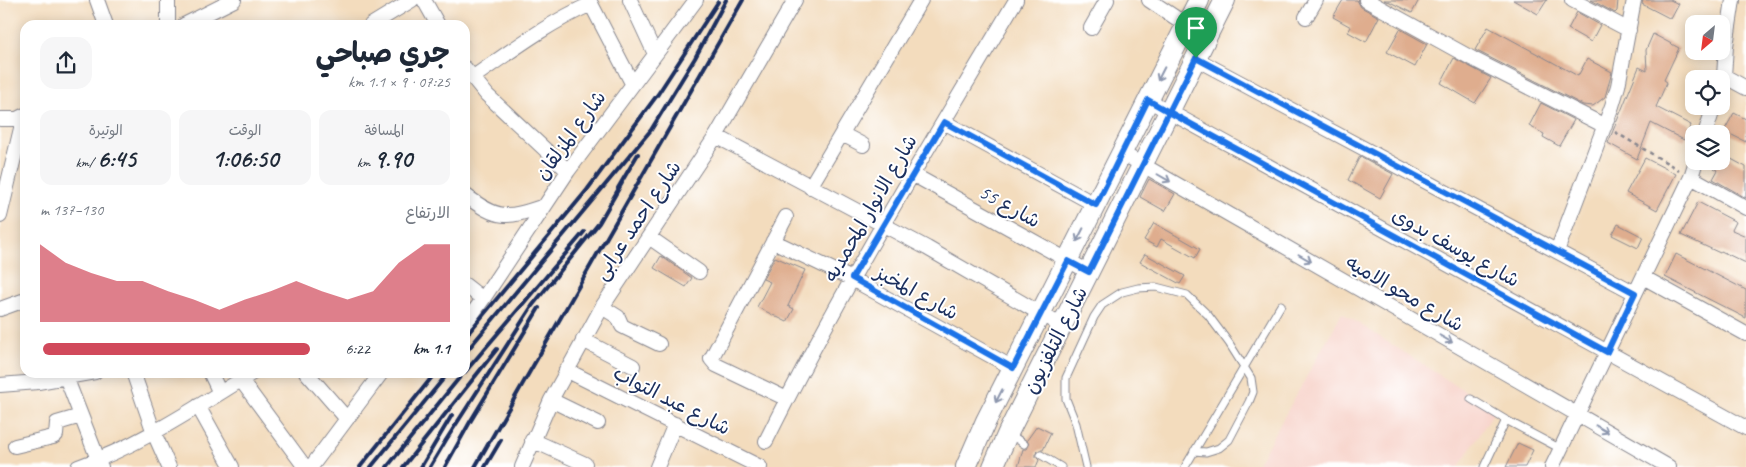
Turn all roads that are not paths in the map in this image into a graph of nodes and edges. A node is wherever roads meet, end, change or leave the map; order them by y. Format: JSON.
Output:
{"nodes":[{"id":1,"x":97,"y":0,"type":"edge"},
{"id":2,"x":168,"y":0,"type":"edge"},
{"id":3,"x":234,"y":0,"type":"edge"},
{"id":4,"x":412,"y":0,"type":"edge"},
{"id":5,"x":424,"y":0,"type":"edge"},
{"id":6,"x":630,"y":0,"type":"edge"},
{"id":7,"x":684,"y":0,"type":"edge"},
{"id":8,"x":696,"y":0,"type":"edge"},
{"id":9,"x":795,"y":0,"type":"edge"},
{"id":10,"x":921,"y":0,"type":"edge"},
{"id":11,"x":1016,"y":0,"type":"edge"},
{"id":12,"x":1107,"y":0,"type":"edge"},
{"id":13,"x":1149,"y":0,"type":"edge"},
{"id":14,"x":1199,"y":0,"type":"edge"},
{"id":15,"x":1225,"y":0,"type":"edge"},
{"id":16,"x":1316,"y":0,"type":"edge"},
{"id":17,"x":1366,"y":0,"type":"edge"},
{"id":18,"x":1572,"y":0,"type":"edge"},
{"id":19,"x":1634,"y":0,"type":"edge"},
{"id":20,"x":1733,"y":0,"type":"edge"},
{"id":21,"x":590,"y":2,"type":"edge"},
{"id":22,"x":1306,"y":17,"type":"dead end"},
{"id":23,"x":682,"y":19,"type":"junction"},
{"id":24,"x":104,"y":20,"type":"edge"},
{"id":25,"x":168,"y":20,"type":"edge"},
{"id":26,"x":196,"y":20,"type":"edge"},
{"id":27,"x":379,"y":20,"type":"edge"},
{"id":28,"x":435,"y":20,"type":"edge"},
{"id":29,"x":1186,"y":25,"type":"junction"},
{"id":30,"x":1091,"y":28,"type":"dead end"},
{"id":31,"x":1628,"y":30,"type":"junction"},
{"id":32,"x":1206,"y":38,"type":"junction"},
{"id":33,"x":655,"y":54,"type":"junction"},
{"id":34,"x":1196,"y":58,"type":"junction"},
{"id":35,"x":1724,"y":70,"type":"edge"},
{"id":36,"x":470,"y":72,"type":"edge"},
{"id":37,"x":470,"y":75,"type":"edge"},
{"id":38,"x":1730,"y":82,"type":"edge"},
{"id":39,"x":632,"y":83,"type":"junction"},
{"id":40,"x":1746,"y":88,"type":"edge"},
{"id":41,"x":1148,"y":100,"type":"junction"},
{"id":42,"x":1169,"y":112,"type":"junction"},
{"id":43,"x":20,"y":118,"type":"edge"},
{"id":44,"x":0,"y":119,"type":"edge"},
{"id":45,"x":944,"y":122,"type":"junction"},
{"id":46,"x":1605,"y":126,"type":"junction"},
{"id":47,"x":842,"y":134,"type":"junction"},
{"id":48,"x":716,"y":136,"type":"junction"},
{"id":49,"x":863,"y":145,"type":"dead end"},
{"id":50,"x":20,"y":150,"type":"edge"},
{"id":51,"x":1122,"y":154,"type":"junction"},
{"id":52,"x":1143,"y":165,"type":"junction"},
{"id":53,"x":1693,"y":170,"type":"edge"},
{"id":54,"x":568,"y":171,"type":"junction"},
{"id":55,"x":912,"y":174,"type":"junction"},
{"id":56,"x":1691,"y":177,"type":"junction"},
{"id":57,"x":810,"y":186,"type":"junction"},
{"id":58,"x":470,"y":199,"type":"edge"},
{"id":59,"x":1096,"y":205,"type":"junction"},
{"id":60,"x":544,"y":206,"type":"junction"},
{"id":61,"x":1746,"y":208,"type":"edge"},
{"id":62,"x":0,"y":216,"type":"edge"},
{"id":63,"x":786,"y":217,"type":"dead end"},
{"id":64,"x":883,"y":225,"type":"junction"},
{"id":65,"x":650,"y":236,"type":"junction"},
{"id":66,"x":773,"y":240,"type":"junction"},
{"id":67,"x":1557,"y":251,"type":"junction"},
{"id":68,"x":1068,"y":261,"type":"junction"},
{"id":69,"x":699,"y":272,"type":"dead end"},
{"id":70,"x":1089,"y":272,"type":"junction"},
{"id":71,"x":1642,"y":277,"type":"junction"},
{"id":72,"x":852,"y":278,"type":"junction"},
{"id":73,"x":470,"y":289,"type":"edge"},
{"id":74,"x":1635,"y":293,"type":"junction"},
{"id":75,"x":483,"y":299,"type":"junction"},
{"id":76,"x":20,"y":302,"type":"edge"},
{"id":77,"x":1281,"y":305,"type":"dead end"},
{"id":78,"x":602,"y":307,"type":"junction"},
{"id":79,"x":0,"y":309,"type":"edge"},
{"id":80,"x":1041,"y":314,"type":"junction"},
{"id":81,"x":470,"y":317,"type":"edge"},
{"id":82,"x":1062,"y":326,"type":"junction"},
{"id":83,"x":1746,"y":334,"type":"edge"},
{"id":84,"x":583,"y":340,"type":"junction"},
{"id":85,"x":659,"y":344,"type":"dead end"},
{"id":86,"x":1607,"y":352,"type":"junction"},
{"id":87,"x":633,"y":366,"type":"dead end"},
{"id":88,"x":1244,"y":366,"type":"junction"},
{"id":89,"x":1013,"y":368,"type":"junction"},
{"id":90,"x":566,"y":370,"type":"junction"},
{"id":91,"x":60,"y":378,"type":"edge"},
{"id":92,"x":66,"y":378,"type":"edge"},
{"id":93,"x":135,"y":378,"type":"edge"},
{"id":94,"x":213,"y":378,"type":"edge"},
{"id":95,"x":244,"y":378,"type":"edge"},
{"id":96,"x":311,"y":378,"type":"edge"},
{"id":97,"x":375,"y":378,"type":"edge"},
{"id":98,"x":241,"y":380,"type":"junction"},
{"id":99,"x":0,"y":385,"type":"edge"},
{"id":100,"x":220,"y":393,"type":"junction"},
{"id":101,"x":787,"y":399,"type":"junction"},
{"id":102,"x":1471,"y":399,"type":"dead end"},
{"id":103,"x":551,"y":400,"type":"junction"},
{"id":104,"x":198,"y":406,"type":"junction"},
{"id":105,"x":1577,"y":414,"type":"junction"},
{"id":106,"x":81,"y":416,"type":"junction"},
{"id":107,"x":347,"y":419,"type":"junction"},
{"id":108,"x":1506,"y":420,"type":"junction"},
{"id":109,"x":986,"y":421,"type":"junction"},
{"id":110,"x":598,"y":423,"type":"dead end"},
{"id":111,"x":675,"y":424,"type":"junction"},
{"id":112,"x":1746,"y":428,"type":"edge"},
{"id":113,"x":154,"y":433,"type":"junction"},
{"id":114,"x":1016,"y":438,"type":"junction"},
{"id":115,"x":532,"y":440,"type":"junction"},
{"id":116,"x":766,"y":441,"type":"dead end"},
{"id":117,"x":15,"y":446,"type":"dead end"},
{"id":118,"x":1560,"y":449,"type":"junction"},
{"id":119,"x":1194,"y":451,"type":"junction"},
{"id":120,"x":1041,"y":455,"type":"dead end"},
{"id":121,"x":100,"y":464,"type":"edge"},
{"id":122,"x":585,"y":464,"type":"dead end"},
{"id":123,"x":1554,"y":466,"type":"edge"},
{"id":124,"x":78,"y":467,"type":"edge"},
{"id":125,"x":169,"y":467,"type":"edge"},
{"id":126,"x":232,"y":467,"type":"edge"},
{"id":127,"x":305,"y":467,"type":"edge"},
{"id":128,"x":311,"y":467,"type":"edge"},
{"id":129,"x":522,"y":467,"type":"edge"},
{"id":130,"x":657,"y":467,"type":"edge"},
{"id":131,"x":760,"y":467,"type":"edge"},
{"id":132,"x":966,"y":467,"type":"edge"},
{"id":133,"x":993,"y":467,"type":"edge"},
{"id":134,"x":1061,"y":467,"type":"edge"},
{"id":135,"x":1086,"y":467,"type":"edge"},
{"id":136,"x":1185,"y":467,"type":"edge"},
{"id":137,"x":1484,"y":467,"type":"edge"},
{"id":138,"x":1669,"y":467,"type":"edge"}],
"edges":[{"from":1,"to":24,"type":"street"},
{"from":2,"to":25,"type":"street"},
{"from":3,"to":26,"type":"street"},
{"from":4,"to":27,"type":"street"},
{"from":5,"to":28,"type":"street"},
{"from":6,"to":33,"type":"street"},
{"from":7,"to":23,"type":"street"},
{"from":8,"to":23,"type":"street","name":"شارع المزلقان"},
{"from":9,"to":48,"type":"street","name":"شارع احمد عرابى"},
{"from":10,"to":47,"type":"street"},
{"from":11,"to":45,"type":"street","name":"شارع الانوار المحمديه"},
{"from":12,"to":30,"type":"street"},
{"from":13,"to":29,"type":"street"},
{"from":14,"to":29,"type":"main road","name":"شارع التلفزيون"},
{"from":15,"to":32,"type":"main road","name":"شارع التلفزيون"},
{"from":16,"to":22,"type":"street"},
{"from":17,"to":46,"type":"street"},
{"from":18,"to":31,"type":"street"},
{"from":19,"to":31,"type":"street"},
{"from":20,"to":35,"type":"street"},
{"from":21,"to":36,"type":"street"},
{"from":21,"to":39,"type":"street"},
{"from":23,"to":33,"type":"street","name":"شارع المزلقان"},
{"from":29,"to":32,"type":"street"},
{"from":29,"to":41,"type":"main road","name":"شارع التلفزيون","one_way":true},
{"from":31,"to":46,"type":"street"},
{"from":32,"to":34,"type":"main road","name":"شارع التلفزيون"},
{"from":33,"to":39,"type":"street","name":"شارع المزلقان"},
{"from":34,"to":42,"type":"main road","name":"شارع التلفزيون"},
{"from":34,"to":67,"type":"street"},
{"from":37,"to":54,"type":"street"},
{"from":38,"to":40,"type":"street"},
{"from":39,"to":54,"type":"street","name":"شارع المزلقان"},
{"from":41,"to":42,"type":"street","name":"شارع يوسف بدوى"},
{"from":41,"to":51,"type":"main road","name":"شارع التلفزيون"},
{"from":42,"to":52,"type":"main road","name":"شارع التلفزيون"},
{"from":42,"to":86,"type":"street","name":"شارع يوسف بدوى"},
{"from":43,"to":44,"type":"street"},
{"from":45,"to":55,"type":"street","name":"شارع الانوار المحمديه"},
{"from":45,"to":59,"type":"street"},
{"from":46,"to":67,"type":"street"},
{"from":47,"to":49,"type":"street"},
{"from":47,"to":57,"type":"street"},
{"from":48,"to":57,"type":"street"},
{"from":48,"to":65,"type":"street","name":"شارع احمد عرابى"},
{"from":50,"to":62,"type":"street"},
{"from":51,"to":52,"type":"street","name":"شارع محو الاميه"},
{"from":51,"to":59,"type":"main road","name":"شارع التلفزيون"},
{"from":52,"to":70,"type":"main road","name":"شارع التلفزيون"},
{"from":52,"to":105,"type":"street","name":"شارع محو الاميه","one_way":true},
{"from":53,"to":56,"type":"street"},
{"from":54,"to":60,"type":"street","name":"شارع المزلقان"},
{"from":55,"to":64,"type":"street","name":"شارع الانوار المحمديه"},
{"from":55,"to":68,"type":"street","name":"شارع 55"},
{"from":56,"to":61,"type":"street"},
{"from":56,"to":71,"type":"street"},
{"from":57,"to":64,"type":"street"},
{"from":58,"to":60,"type":"street"},
{"from":59,"to":68,"type":"main road","name":"شارع التلفزيون","one_way":true},
{"from":60,"to":75,"type":"street","name":"شارع المزلقان"},
{"from":63,"to":66,"type":"street"},
{"from":64,"to":72,"type":"street","name":"شارع الانوار المحمديه"},
{"from":64,"to":80,"type":"street"},
{"from":65,"to":69,"type":"street"},
{"from":65,"to":78,"type":"street","name":"شارع احمد عرابى"},
{"from":66,"to":72,"type":"street","name":"شارع المخبز"},
{"from":66,"to":101,"type":"street"},
{"from":67,"to":74,"type":"street"},
{"from":68,"to":70,"type":"street","name":"شارع 55"},
{"from":68,"to":80,"type":"main road","name":"شارع التلفزيون"},
{"from":70,"to":82,"type":"main road","name":"شارع التلفزيون"},
{"from":71,"to":74,"type":"street"},
{"from":71,"to":83,"type":"street"},
{"from":72,"to":89,"type":"street","name":"شارع المخبز"},
{"from":72,"to":101,"type":"street","name":"شارع الانوار المحمديه"},
{"from":73,"to":75,"type":"street"},
{"from":74,"to":86,"type":"street"},
{"from":75,"to":81,"type":"street","name":"شارع المزلقان"},
{"from":76,"to":79,"type":"street"},
{"from":77,"to":88,"type":"lane"},
{"from":78,"to":84,"type":"street","name":"شارع احمد عرابى"},
{"from":78,"to":85,"type":"street"},
{"from":80,"to":82,"type":"street"},
{"from":80,"to":89,"type":"main road","name":"شارع التلفزيون"},
{"from":82,"to":114,"type":"main road","name":"شارع التلفزيون"},
{"from":84,"to":87,"type":"street"},
{"from":84,"to":90,"type":"street","name":"شارع احمد عرابى"},
{"from":86,"to":105,"type":"street"},
{"from":86,"to":112,"type":"street","name":"شارع يوسف بدوى"},
{"from":88,"to":119,"type":"lane"},
{"from":88,"to":119,"type":"lane"},
{"from":88,"to":135,"type":"lane"},
{"from":89,"to":109,"type":"main road","name":"شارع التلفزيون","one_way":true},
{"from":90,"to":103,"type":"street","name":"شارع احمد عرابى"},
{"from":90,"to":111,"type":"street","name":"شارع عبد التواب"},
{"from":91,"to":99,"type":"street"},
{"from":92,"to":106,"type":"street"},
{"from":93,"to":113,"type":"street"},
{"from":94,"to":100,"type":"street"},
{"from":95,"to":98,"type":"street"},
{"from":96,"to":107,"type":"street"},
{"from":97,"to":107,"type":"street"},
{"from":98,"to":100,"type":"street"},
{"from":98,"to":127,"type":"street"},
{"from":100,"to":104,"type":"street"},
{"from":101,"to":116,"type":"street","name":"شارع الانوار المحمديه"},
{"from":102,"to":108,"type":"lane"},
{"from":103,"to":110,"type":"street"},
{"from":103,"to":115,"type":"street","name":"شارع احمد عرابى"},
{"from":104,"to":113,"type":"street"},
{"from":104,"to":126,"type":"street"},
{"from":105,"to":118,"type":"street"},
{"from":105,"to":138,"type":"street","name":"شارع محو الاميه","one_way":true},
{"from":106,"to":117,"type":"street"},
{"from":106,"to":121,"type":"street"},
{"from":107,"to":128,"type":"street"},
{"from":108,"to":118,"type":"lane"},
{"from":108,"to":137,"type":"lane"},
{"from":109,"to":114,"type":"main road"},
{"from":109,"to":132,"type":"main road","name":"شارع التلفزيون"},
{"from":111,"to":130,"type":"street"},
{"from":111,"to":131,"type":"street","name":"شارع عبد التواب"},
{"from":113,"to":121,"type":"street"},
{"from":113,"to":125,"type":"street"},
{"from":114,"to":133,"type":"main road","name":"شارع التلفزيون"},
{"from":115,"to":122,"type":"street"},
{"from":115,"to":129,"type":"street","name":"شارع احمد عرابى"},
{"from":118,"to":123,"type":"street"},
{"from":119,"to":136,"type":"lane"},
{"from":120,"to":134,"type":"lane"},
{"from":121,"to":124,"type":"street"}]}
